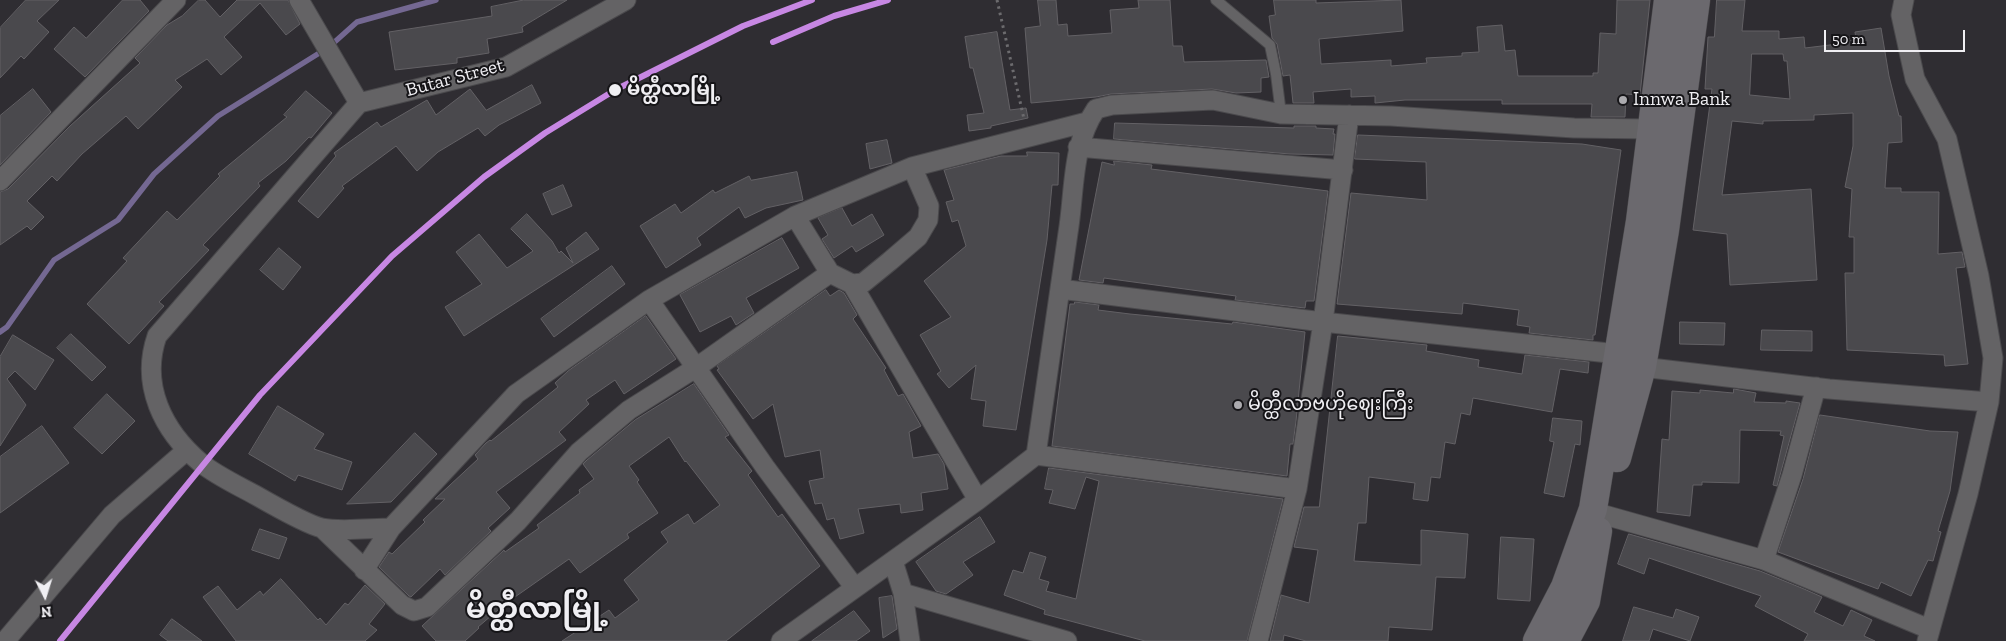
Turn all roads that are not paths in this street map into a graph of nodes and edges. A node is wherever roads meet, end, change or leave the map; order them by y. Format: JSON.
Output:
{"nodes":[{"id":1,"x":176,"y":0,"type":"edge"},
{"id":2,"x":300,"y":0,"type":"edge"},
{"id":3,"x":626,"y":0,"type":"edge"},
{"id":4,"x":1216,"y":0,"type":"edge"},
{"id":5,"x":1668,"y":0,"type":"edge"},
{"id":6,"x":1696,"y":0,"type":"edge"},
{"id":7,"x":1904,"y":0,"type":"edge"},
{"id":8,"x":359,"y":103,"type":"junction"},
{"id":9,"x":1281,"y":114,"type":"junction"},
{"id":10,"x":1348,"y":115,"type":"junction"},
{"id":11,"x":1087,"y":122,"type":"junction"},
{"id":12,"x":1650,"y":129,"type":"junction"},
{"id":13,"x":1078,"y":147,"type":"junction"},
{"id":14,"x":912,"y":167,"type":"junction"},
{"id":15,"x":1343,"y":170,"type":"junction"},
{"id":16,"x":0,"y":181,"type":"edge"},
{"id":17,"x":795,"y":216,"type":"junction"},
{"id":18,"x":830,"y":273,"type":"junction"},
{"id":19,"x":852,"y":284,"type":"junction"},
{"id":20,"x":1060,"y":289,"type":"junction"},
{"id":21,"x":649,"y":300,"type":"junction"},
{"id":22,"x":1323,"y":322,"type":"junction"},
{"id":23,"x":1618,"y":354,"type":"junction"},
{"id":24,"x":697,"y":367,"type":"junction"},
{"id":25,"x":1642,"y":367,"type":"junction"},
{"id":26,"x":1816,"y":387,"type":"junction"},
{"id":27,"x":1989,"y":402,"type":"junction"},
{"id":28,"x":187,"y":450,"type":"junction"},
{"id":29,"x":1036,"y":455,"type":"junction"},
{"id":30,"x":1297,"y":489,"type":"junction"},
{"id":31,"x":978,"y":500,"type":"junction"},
{"id":32,"x":1601,"y":514,"type":"junction"},
{"id":33,"x":322,"y":528,"type":"junction"},
{"id":34,"x":391,"y":528,"type":"junction"},
{"id":35,"x":1764,"y":560,"type":"junction"},
{"id":36,"x":893,"y":562,"type":"junction"},
{"id":37,"x":364,"y":570,"type":"junction"},
{"id":38,"x":855,"y":588,"type":"junction"},
{"id":39,"x":903,"y":593,"type":"junction"},
{"id":40,"x":1928,"y":635,"type":"edge"},
{"id":41,"x":5,"y":641,"type":"edge"},
{"id":42,"x":782,"y":641,"type":"edge"},
{"id":43,"x":910,"y":641,"type":"edge"},
{"id":44,"x":1067,"y":641,"type":"edge"},
{"id":45,"x":1258,"y":641,"type":"edge"},
{"id":46,"x":1537,"y":641,"type":"edge"},
{"id":47,"x":1565,"y":641,"type":"edge"}],
"edges":[{"from":1,"to":16,"type":"street"},
{"from":2,"to":8,"type":"street"},
{"from":3,"to":8,"type":"street","name":"Butar Street"},
{"from":4,"to":9,"type":"lane"},
{"from":5,"to":12,"type":"highway"},
{"from":6,"to":25,"type":"highway"},
{"from":7,"to":27,"type":"street"},
{"from":8,"to":28,"type":"street"},
{"from":9,"to":10,"type":"street"},
{"from":9,"to":11,"type":"street"},
{"from":10,"to":12,"type":"street"},
{"from":10,"to":15,"type":"street"},
{"from":11,"to":13,"type":"street"},
{"from":11,"to":14,"type":"street"},
{"from":12,"to":23,"type":"highway"},
{"from":13,"to":15,"type":"street"},
{"from":13,"to":20,"type":"street"},
{"from":14,"to":17,"type":"street"},
{"from":14,"to":19,"type":"street"},
{"from":15,"to":22,"type":"street"},
{"from":17,"to":18,"type":"street"},
{"from":17,"to":21,"type":"street"},
{"from":18,"to":19,"type":"street"},
{"from":18,"to":24,"type":"street"},
{"from":19,"to":31,"type":"street"},
{"from":20,"to":22,"type":"street"},
{"from":20,"to":29,"type":"street"},
{"from":21,"to":24,"type":"street"},
{"from":21,"to":34,"type":"street"},
{"from":22,"to":23,"type":"street"},
{"from":22,"to":30,"type":"street"},
{"from":23,"to":46,"type":"highway"},
{"from":24,"to":37,"type":"street"},
{"from":24,"to":38,"type":"street"},
{"from":25,"to":26,"type":"street"},
{"from":25,"to":32,"type":"highway"},
{"from":26,"to":27,"type":"street"},
{"from":26,"to":35,"type":"street"},
{"from":27,"to":40,"type":"street"},
{"from":28,"to":33,"type":"street"},
{"from":28,"to":41,"type":"street"},
{"from":29,"to":30,"type":"street"},
{"from":29,"to":31,"type":"street"},
{"from":30,"to":45,"type":"street"},
{"from":31,"to":36,"type":"street"},
{"from":32,"to":35,"type":"street"},
{"from":32,"to":47,"type":"highway"},
{"from":33,"to":34,"type":"street"},
{"from":33,"to":37,"type":"street"},
{"from":34,"to":37,"type":"street"},
{"from":35,"to":40,"type":"street"},
{"from":36,"to":38,"type":"street"},
{"from":36,"to":39,"type":"street"},
{"from":38,"to":42,"type":"street"},
{"from":39,"to":43,"type":"street"},
{"from":39,"to":44,"type":"street"}]}
